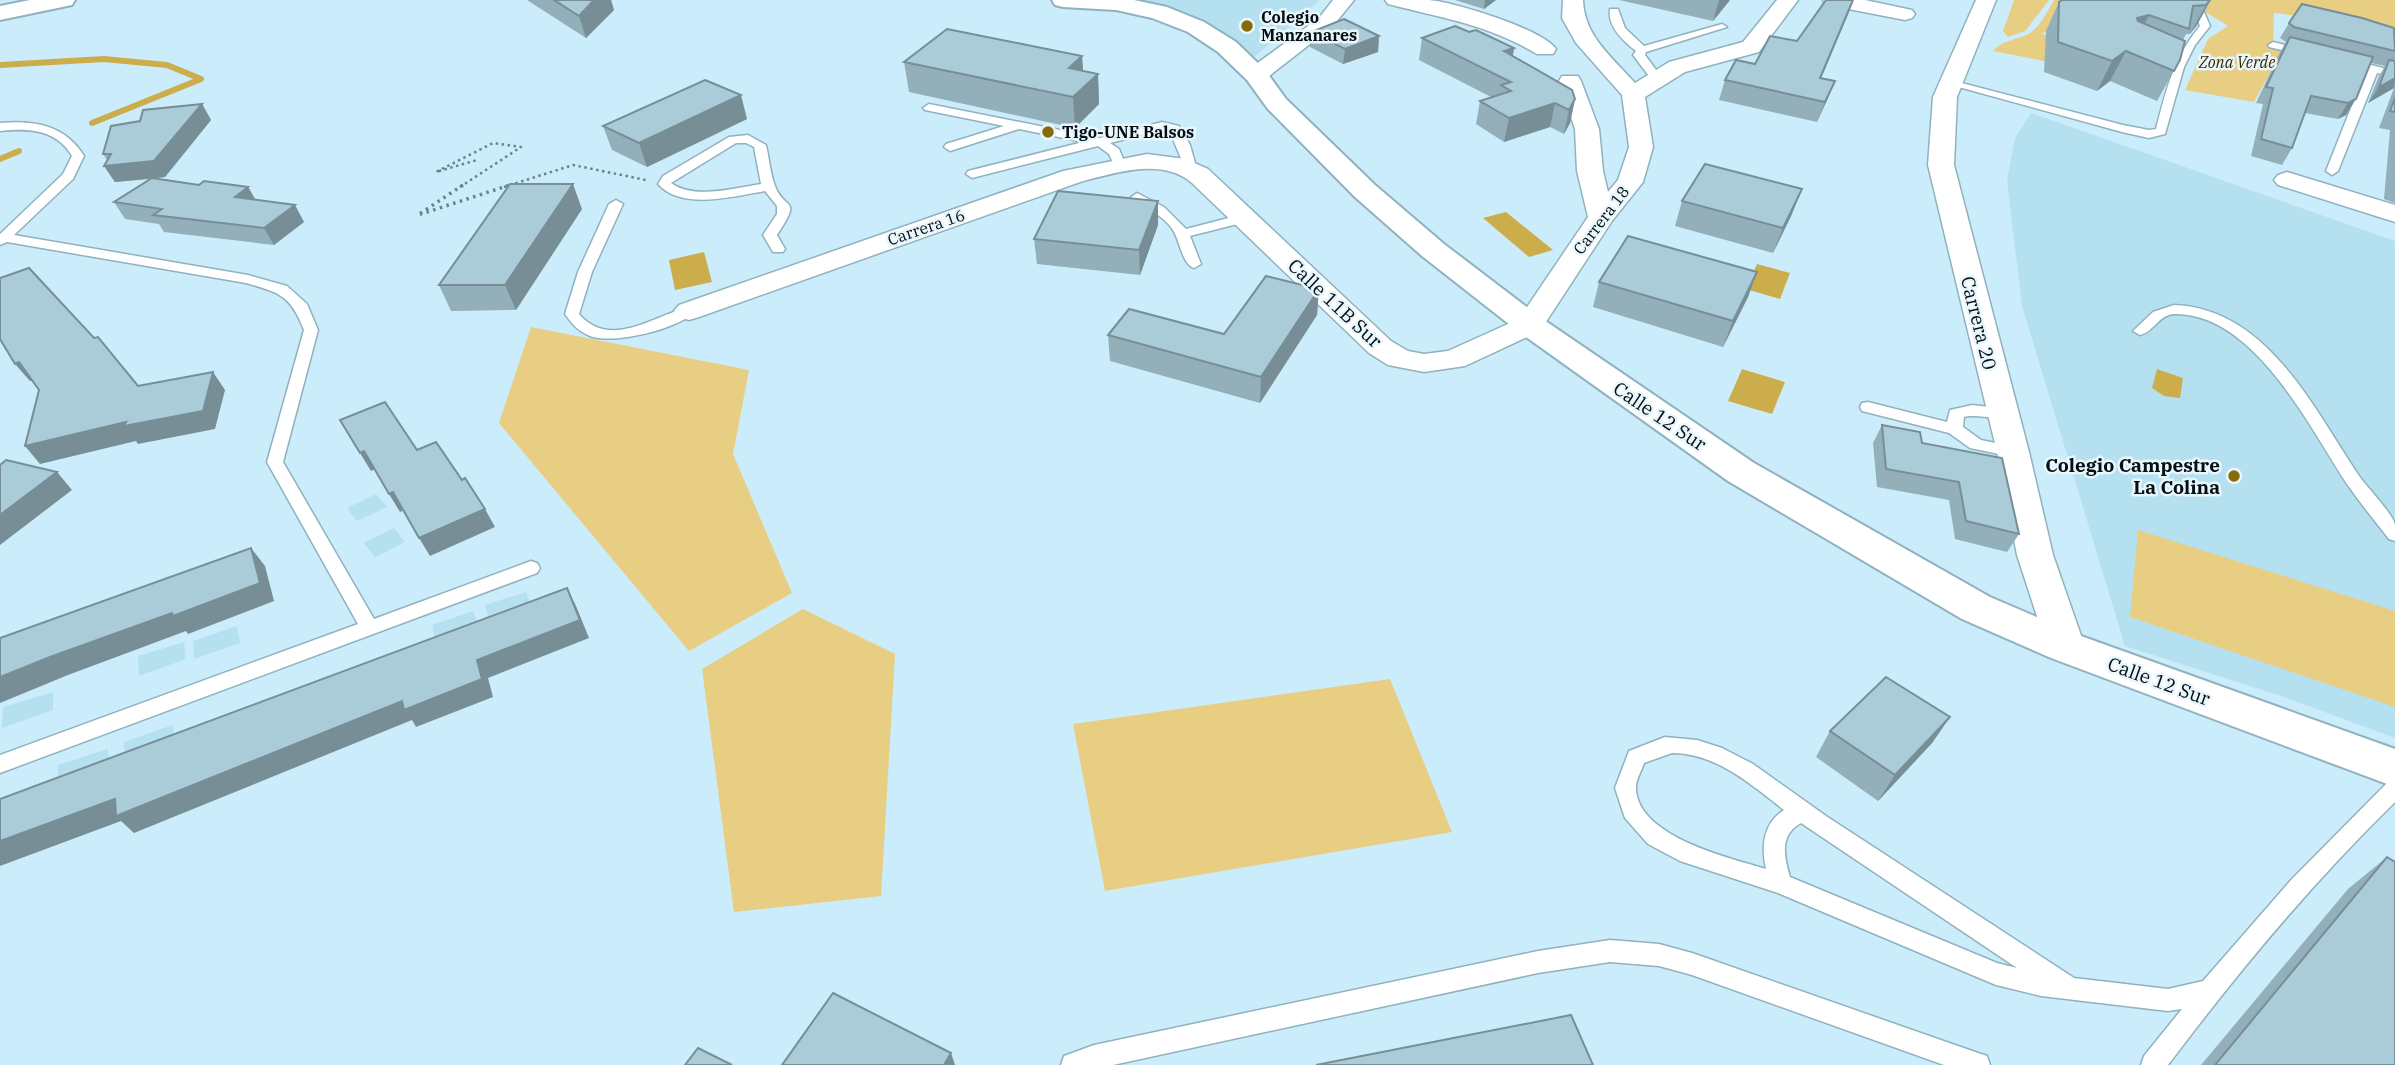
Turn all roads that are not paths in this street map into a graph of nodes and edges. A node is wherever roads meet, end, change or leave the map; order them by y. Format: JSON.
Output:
{"nodes":[{"id":1,"x":64,"y":0,"type":"edge"},
{"id":2,"x":1063,"y":0,"type":"edge"},
{"id":3,"x":1395,"y":0,"type":"edge"},
{"id":4,"x":1573,"y":0,"type":"edge"},
{"id":5,"x":1788,"y":0,"type":"edge"},
{"id":6,"x":1833,"y":0,"type":"edge"},
{"id":7,"x":1986,"y":0,"type":"edge"},
{"id":8,"x":2170,"y":5,"type":"edge"},
{"id":9,"x":1357,"y":7,"type":"edge"},
{"id":10,"x":1615,"y":11,"type":"dead end"},
{"id":11,"x":0,"y":13,"type":"edge"},
{"id":12,"x":1905,"y":14,"type":"dead end"},
{"id":13,"x":1722,"y":27,"type":"dead end"},
{"id":14,"x":2178,"y":35,"type":"edge"},
{"id":15,"x":2190,"y":44,"type":"junction"},
{"id":16,"x":2273,"y":45,"type":"dead end"},
{"id":17,"x":1545,"y":49,"type":"dead end"},
{"id":18,"x":1642,"y":50,"type":"junction"},
{"id":19,"x":2323,"y":57,"type":"edge"},
{"id":20,"x":2336,"y":60,"type":"edge"},
{"id":21,"x":2374,"y":68,"type":"junction"},
{"id":22,"x":2395,"y":74,"type":"edge"},
{"id":23,"x":1256,"y":75,"type":"junction"},
{"id":24,"x":1656,"y":78,"type":"junction"},
{"id":25,"x":1570,"y":82,"type":"dead end"},
{"id":26,"x":1950,"y":83,"type":"junction"},
{"id":27,"x":1633,"y":94,"type":"junction"},
{"id":28,"x":929,"y":108,"type":"dead end"},
{"id":29,"x":1018,"y":126,"type":"junction"},
{"id":30,"x":0,"y":127,"type":"edge"},
{"id":31,"x":1101,"y":142,"type":"junction"},
{"id":32,"x":950,"y":147,"type":"dead end"},
{"id":33,"x":1120,"y":166,"type":"junction"},
{"id":34,"x":1179,"y":166,"type":"junction"},
{"id":35,"x":2333,"y":171,"type":"dead end"},
{"id":36,"x":972,"y":174,"type":"dead end"},
{"id":37,"x":2287,"y":180,"type":"dead end"},
{"id":38,"x":768,"y":187,"type":"junction"},
{"id":39,"x":1136,"y":197,"type":"edge"},
{"id":40,"x":616,"y":204,"type":"dead end"},
{"id":41,"x":2395,"y":214,"type":"edge"},
{"id":42,"x":1601,"y":216,"type":"junction"},
{"id":43,"x":1244,"y":218,"type":"junction"},
{"id":44,"x":1185,"y":233,"type":"junction"},
{"id":45,"x":2,"y":239,"type":"edge"},
{"id":46,"x":785,"y":260,"type":"junction"},
{"id":47,"x":1194,"y":264,"type":"dead end"},
{"id":48,"x":689,"y":311,"type":"joint"},
{"id":49,"x":1530,"y":325,"type":"junction"},
{"id":50,"x":2140,"y":331,"type":"dead end"},
{"id":51,"x":1868,"y":407,"type":"dead end"},
{"id":52,"x":2003,"y":413,"type":"junction"},
{"id":53,"x":1955,"y":429,"type":"junction"},
{"id":54,"x":2013,"y":452,"type":"junction"},
{"id":55,"x":2395,"y":535,"type":"edge"},
{"id":56,"x":531,"y":569,"type":"dead end"},
{"id":57,"x":369,"y":627,"type":"junction"},
{"id":58,"x":2066,"y":647,"type":"junction"},
{"id":59,"x":2326,"y":742,"type":"junction"},
{"id":60,"x":0,"y":764,"type":"edge"},
{"id":61,"x":2395,"y":768,"type":"edge"},
{"id":62,"x":2395,"y":786,"type":"edge"},
{"id":63,"x":1801,"y":812,"type":"junction"},
{"id":64,"x":1782,"y":884,"type":"junction"},
{"id":65,"x":2071,"y":989,"type":"junction"},
{"id":66,"x":2207,"y":992,"type":"junction"},
{"id":67,"x":1073,"y":1065,"type":"edge"},
{"id":68,"x":1978,"y":1065,"type":"edge"},
{"id":69,"x":2153,"y":1065,"type":"edge"}],
"edges":[{"from":1,"to":11,"type":"main road"},
{"from":2,"to":23,"type":"main road","name":"Calle 12 Sur"},
{"from":3,"to":17,"type":"street"},
{"from":4,"to":27,"type":"street"},
{"from":5,"to":24,"type":"street"},
{"from":6,"to":12,"type":"street"},
{"from":7,"to":26,"type":"street","name":"Carrera 20"},
{"from":8,"to":15,"type":"lane"},
{"from":9,"to":23,"type":"street"},
{"from":10,"to":18,"type":"lane"},
{"from":13,"to":18,"type":"lane"},
{"from":14,"to":15,"type":"lane"},
{"from":15,"to":26,"type":"lane"},
{"from":16,"to":19,"type":"lane"},
{"from":18,"to":24,"type":"lane"},
{"from":20,"to":21,"type":"lane"},
{"from":21,"to":22,"type":"lane"},
{"from":21,"to":35,"type":"lane"},
{"from":23,"to":49,"type":"main road","name":"Calle 12 Sur"},
{"from":24,"to":27,"type":"street"},
{"from":25,"to":42,"type":"street"},
{"from":26,"to":52,"type":"street","name":"Carrera 20"},
{"from":27,"to":42,"type":"street","name":"Carrera 18"},
{"from":28,"to":29,"type":"lane"},
{"from":29,"to":31,"type":"lane"},
{"from":29,"to":32,"type":"lane"},
{"from":30,"to":45,"type":"lane"},
{"from":31,"to":33,"type":"lane"},
{"from":31,"to":34,"type":"lane"},
{"from":31,"to":36,"type":"lane"},
{"from":33,"to":34,"type":"street","name":"Carrera 16"},
{"from":33,"to":46,"type":"street","name":"Carrera 16"},
{"from":34,"to":43,"type":"street","name":"Calle 11B Sur"},
{"from":37,"to":41,"type":"street"},
{"from":38,"to":38,"type":"lane"},
{"from":38,"to":46,"type":"lane"},
{"from":39,"to":44,"type":"lane"},
{"from":40,"to":48,"type":"lane"},
{"from":42,"to":49,"type":"street","name":"Carrera 18"},
{"from":43,"to":44,"type":"lane"},
{"from":43,"to":49,"type":"street","name":"Calle 11B Sur"},
{"from":44,"to":47,"type":"lane"},
{"from":45,"to":57,"type":"lane"},
{"from":46,"to":48,"type":"street","name":"Carrera 16"},
{"from":49,"to":58,"type":"main road","name":"Calle 12 Sur"},
{"from":50,"to":55,"type":"lane"},
{"from":51,"to":53,"type":"lane"},
{"from":52,"to":53,"type":"lane"},
{"from":52,"to":54,"type":"street","name":"Carrera 20"},
{"from":53,"to":54,"type":"lane"},
{"from":54,"to":58,"type":"street","name":"Carrera 20"},
{"from":56,"to":57,"type":"lane"},
{"from":57,"to":60,"type":"lane"},
{"from":58,"to":59,"type":"main road","name":"Calle 12 Sur"},
{"from":59,"to":61,"type":"main road","name":"Calle 12 Sur"},
{"from":59,"to":62,"type":"main road","name":"Calle 12 Sur"},
{"from":62,"to":66,"type":"lane"},
{"from":63,"to":64,"type":"lane"},
{"from":63,"to":64,"type":"lane"},
{"from":63,"to":65,"type":"lane"},
{"from":64,"to":65,"type":"lane"},
{"from":65,"to":66,"type":"lane"},
{"from":66,"to":69,"type":"lane"},
{"from":67,"to":68,"type":"lane"}]}
